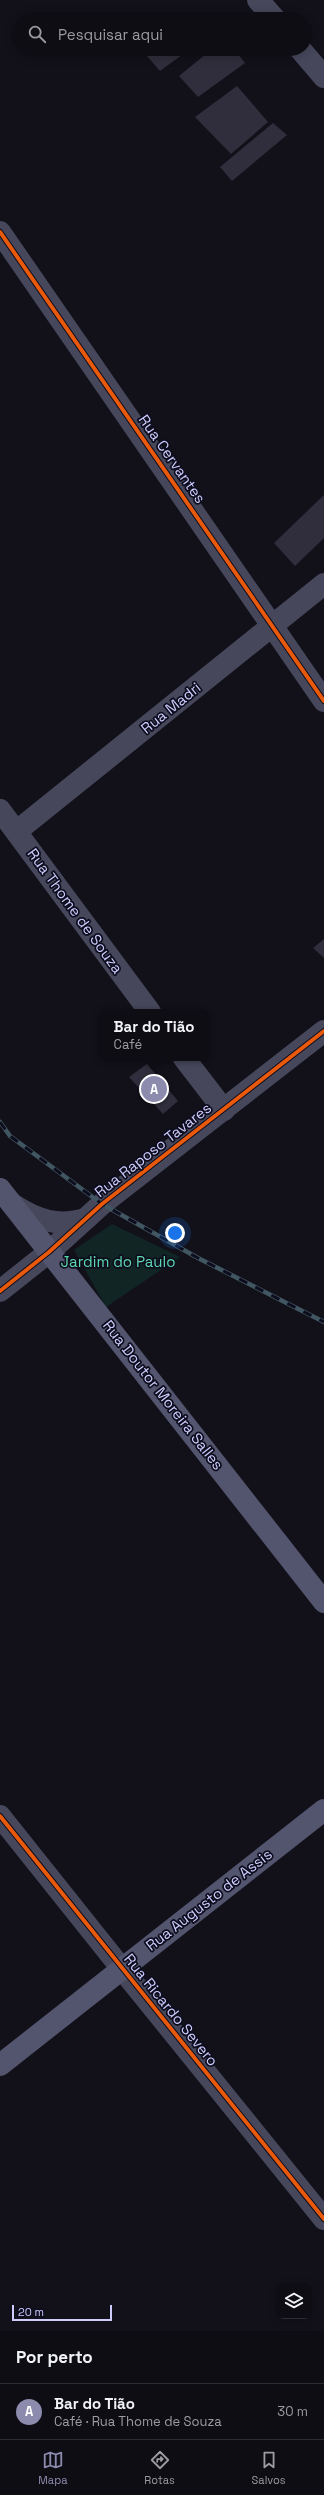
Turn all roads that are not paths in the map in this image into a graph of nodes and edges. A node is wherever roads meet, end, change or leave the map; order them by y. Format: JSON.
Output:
{"nodes":[{"id":1,"x":258,"y":0,"type":"edge"},
{"id":2,"x":269,"y":12,"type":"edge"},
{"id":3,"x":306,"y":56,"type":"edge"},
{"id":4,"x":324,"y":77,"type":"edge"},
{"id":5,"x":3,"y":242,"type":"edge"},
{"id":6,"x":324,"y":584,"type":"edge"},
{"id":7,"x":273,"y":625,"type":"junction"},
{"id":8,"x":324,"y":701,"type":"edge"},
{"id":9,"x":0,"y":810,"type":"edge"},
{"id":10,"x":16,"y":831,"type":"junction"},
{"id":11,"x":148,"y":1009,"type":"edge"},
{"id":12,"x":324,"y":1031,"type":"edge"},
{"id":13,"x":186,"y":1061,"type":"edge"},
{"id":14,"x":224,"y":1110,"type":"junction"},
{"id":15,"x":6,"y":1197,"type":"edge"},
{"id":16,"x":87,"y":1218,"type":"junction"},
{"id":17,"x":49,"y":1252,"type":"junction"},
{"id":18,"x":0,"y":1291,"type":"edge"},
{"id":19,"x":324,"y":1602,"type":"edge"},
{"id":20,"x":324,"y":1810,"type":"edge"},
{"id":21,"x":0,"y":1816,"type":"edge"},
{"id":22,"x":122,"y":1969,"type":"junction"},
{"id":23,"x":0,"y":2065,"type":"edge"},
{"id":24,"x":324,"y":2219,"type":"edge"}],
"edges":[{"from":1,"to":2,"type":"street"},
{"from":3,"to":4,"type":"street"},
{"from":5,"to":7,"type":"street","name":"Rua Cervantes"},
{"from":6,"to":7,"type":"street","name":"Rua Madri"},
{"from":7,"to":8,"type":"street","name":"Rua Cervantes"},
{"from":7,"to":10,"type":"street","name":"Rua Madri"},
{"from":9,"to":10,"type":"street","name":"Rua Thome de Souza"},
{"from":10,"to":11,"type":"street","name":"Rua Thome de Souza"},
{"from":12,"to":14,"type":"street","name":"Rua Raposo Tavares"},
{"from":13,"to":14,"type":"street"},
{"from":14,"to":16,"type":"street","name":"Rua Raposo Tavares"},
{"from":15,"to":16,"type":"street","name":"Rua Raposo Tavares"},
{"from":15,"to":17,"type":"main road","name":"Rua Doutor Moreira Salles"},
{"from":16,"to":17,"type":"street","name":"Rua Raposo Tavares"},
{"from":17,"to":18,"type":"street","name":"Rua Raposo Tavares"},
{"from":17,"to":19,"type":"main road","name":"Rua Doutor Moreira Salles"},
{"from":20,"to":22,"type":"main road","name":"Rua Augusto de Assis"},
{"from":21,"to":22,"type":"street","name":"Rua Ricardo Severo"},
{"from":22,"to":23,"type":"main road","name":"Rua Augusto de Assis"},
{"from":22,"to":24,"type":"street","name":"Rua Ricardo Severo"}]}
